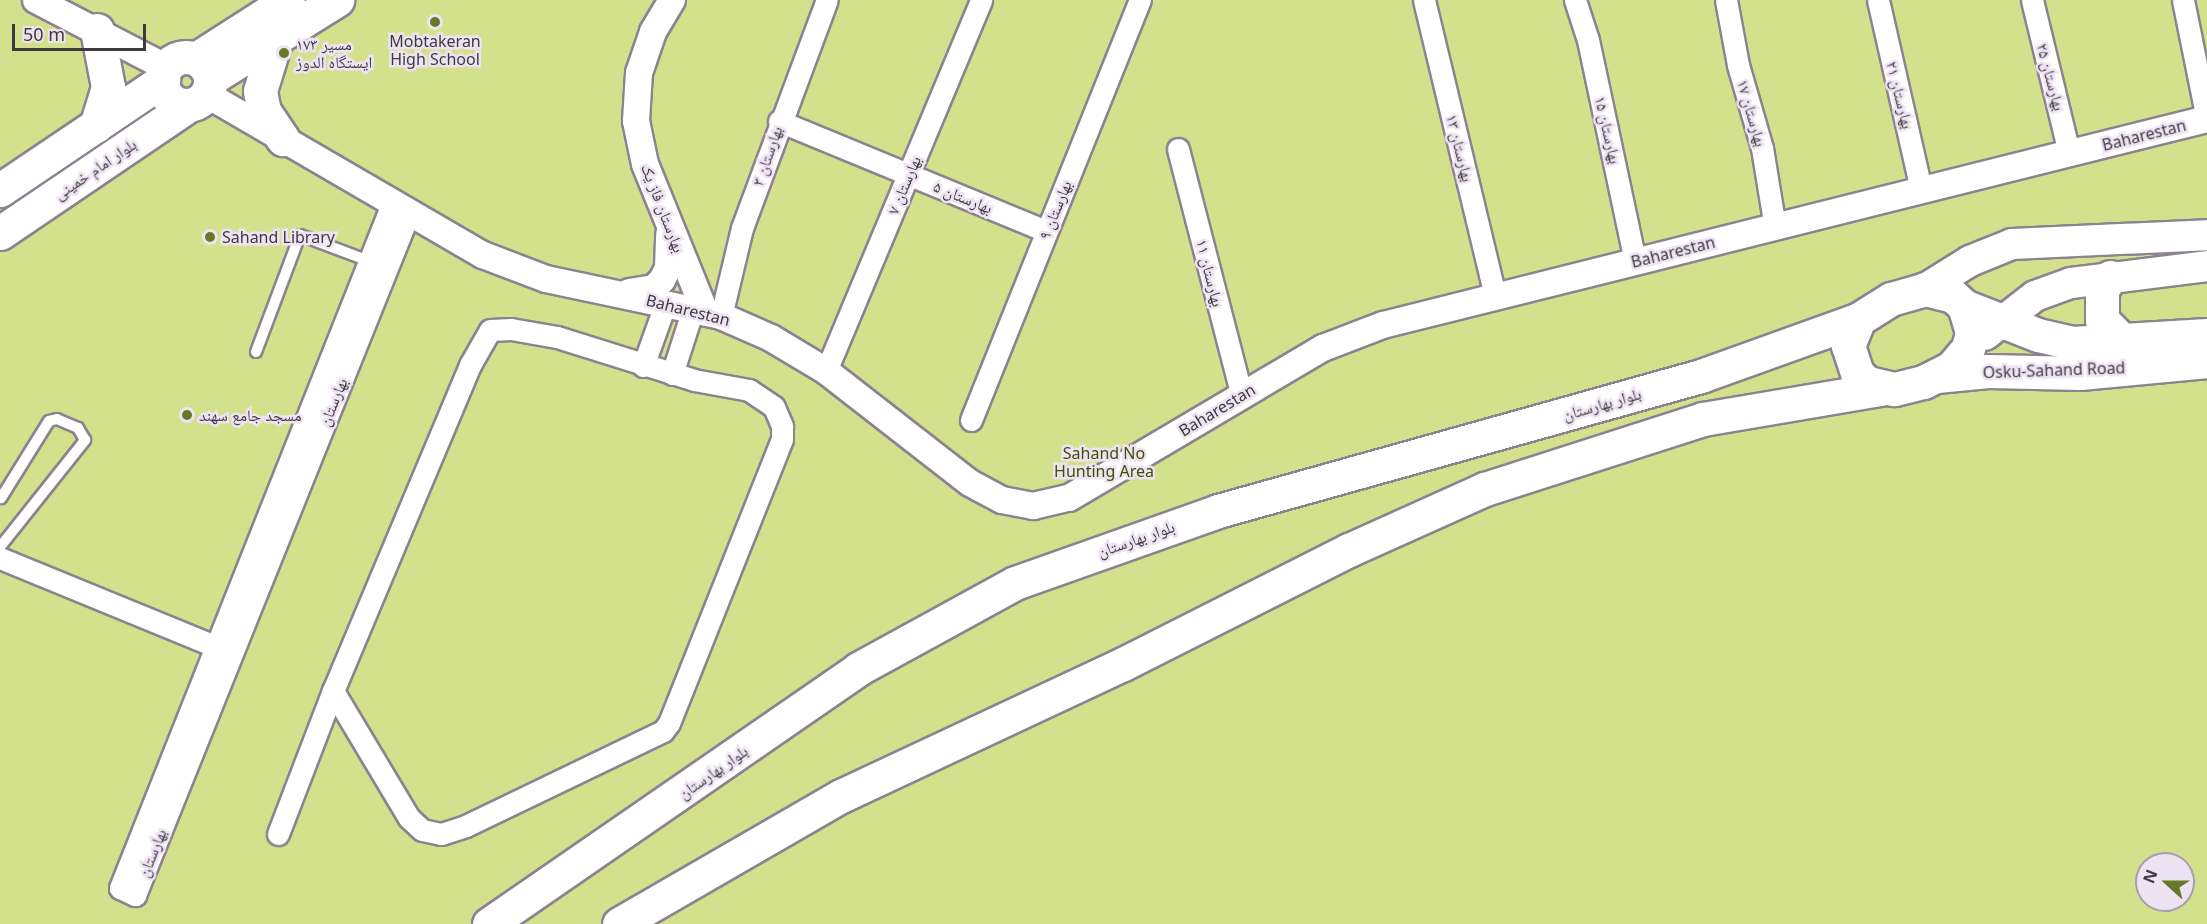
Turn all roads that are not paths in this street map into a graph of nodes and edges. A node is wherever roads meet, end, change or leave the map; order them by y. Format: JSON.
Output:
{"nodes":[{"id":1,"x":36,"y":0,"type":"edge"},
{"id":2,"x":337,"y":0,"type":"edge"},
{"id":3,"x":672,"y":0,"type":"edge"},
{"id":4,"x":827,"y":0,"type":"edge"},
{"id":5,"x":981,"y":0,"type":"edge"},
{"id":6,"x":1140,"y":0,"type":"edge"},
{"id":7,"x":1424,"y":0,"type":"edge"},
{"id":8,"x":1575,"y":0,"type":"edge"},
{"id":9,"x":1726,"y":0,"type":"edge"},
{"id":10,"x":1878,"y":0,"type":"edge"},
{"id":11,"x":2032,"y":0,"type":"edge"},
{"id":12,"x":2184,"y":0,"type":"edge"},
{"id":13,"x":269,"y":15,"type":"edge"},
{"id":14,"x":97,"y":30,"type":"junction"},
{"id":15,"x":188,"y":81,"type":"junction"},
{"id":16,"x":2207,"y":119,"type":"edge"},
{"id":17,"x":779,"y":121,"type":"junction"},
{"id":18,"x":96,"y":126,"type":"junction"},
{"id":19,"x":283,"y":139,"type":"junction"},
{"id":20,"x":1178,"y":149,"type":"dead end"},
{"id":21,"x":2069,"y":153,"type":"junction"},
{"id":22,"x":909,"y":174,"type":"junction"},
{"id":23,"x":0,"y":190,"type":"edge"},
{"id":24,"x":1921,"y":190,"type":"junction"},
{"id":25,"x":400,"y":208,"type":"junction"},
{"id":26,"x":668,"y":223,"type":"junction"},
{"id":27,"x":1775,"y":226,"type":"junction"},
{"id":28,"x":1046,"y":231,"type":"junction"},
{"id":29,"x":0,"y":233,"type":"edge"},
{"id":30,"x":2207,"y":235,"type":"edge"},
{"id":31,"x":369,"y":261,"type":"junction"},
{"id":32,"x":1635,"y":262,"type":"junction"},
{"id":33,"x":2207,"y":266,"type":"edge"},
{"id":34,"x":2109,"y":277,"type":"junction"},
{"id":35,"x":1925,"y":289,"type":"junction"},
{"id":36,"x":616,"y":293,"type":"junction"},
{"id":37,"x":1495,"y":296,"type":"junction"},
{"id":38,"x":666,"y":302,"type":"junction"},
{"id":39,"x":1964,"y":306,"type":"junction"},
{"id":40,"x":706,"y":312,"type":"junction"},
{"id":41,"x":1859,"y":319,"type":"junction"},
{"id":42,"x":2003,"y":320,"type":"junction"},
{"id":43,"x":2207,"y":334,"type":"edge"},
{"id":44,"x":2123,"y":341,"type":"junction"},
{"id":45,"x":1968,"y":348,"type":"junction"},
{"id":46,"x":256,"y":352,"type":"dead end"},
{"id":47,"x":2207,"y":361,"type":"edge"},
{"id":48,"x":643,"y":366,"type":"junction"},
{"id":49,"x":826,"y":370,"type":"junction"},
{"id":50,"x":672,"y":374,"type":"junction"},
{"id":51,"x":1937,"y":376,"type":"junction"},
{"id":52,"x":1881,"y":388,"type":"junction"},
{"id":53,"x":1242,"y":396,"type":"junction"},
{"id":54,"x":971,"y":420,"type":"dead end"},
{"id":55,"x":1,"y":498,"type":"edge"},
{"id":56,"x":0,"y":547,"type":"edge"},
{"id":57,"x":0,"y":558,"type":"edge"},
{"id":58,"x":215,"y":646,"type":"junction"},
{"id":59,"x":333,"y":691,"type":"junction"},
{"id":60,"x":279,"y":834,"type":"dead end"},
{"id":61,"x":489,"y":924,"type":"edge"},
{"id":62,"x":619,"y":924,"type":"edge"}],
"edges":[{"from":1,"to":14,"type":"street","name":"Baharestan"},
{"from":2,"to":13,"type":"main road","name":"بلوار امام خمینی"},
{"from":3,"to":26,"type":"street","name":"بهارستان فاز یک"},
{"from":4,"to":17,"type":"street","name":"بهارستان ۳"},
{"from":5,"to":22,"type":"street","name":"بهارستان ۷"},
{"from":6,"to":28,"type":"street","name":"بهارستان ۹"},
{"from":7,"to":37,"type":"street","name":"بهارستان ۱۳"},
{"from":8,"to":32,"type":"street","name":"بهارستان ۱۵"},
{"from":9,"to":27,"type":"street","name":"بهارستان ۱۷"},
{"from":10,"to":24,"type":"street","name":"بهارستان ۲۱"},
{"from":11,"to":21,"type":"street","name":"بهارستان ۲۵"},
{"from":12,"to":16,"type":"street"},
{"from":13,"to":15,"type":"main road","name":"بلوار امام خمینی"},
{"from":13,"to":19,"type":"main road"},
{"from":14,"to":15,"type":"street","name":"Baharestan"},
{"from":14,"to":18,"type":"main road"},
{"from":15,"to":18,"type":"main road","name":"بلوار امام خمینی"},
{"from":15,"to":19,"type":"street","name":"Baharestan"},
{"from":15,"to":29,"type":"main road","name":"بلوار امام خمینی"},
{"from":16,"to":21,"type":"street","name":"Baharestan"},
{"from":17,"to":22,"type":"street","name":"بهارستان ۵"},
{"from":17,"to":40,"type":"street","name":"بهارستان ۳"},
{"from":18,"to":23,"type":"main road","name":"بلوار امام خمینی"},
{"from":19,"to":25,"type":"street","name":"Baharestan"},
{"from":20,"to":53,"type":"street","name":"بهارستان ۱۱"},
{"from":21,"to":24,"type":"street","name":"Baharestan"},
{"from":22,"to":28,"type":"street","name":"بهارستان ۵"},
{"from":22,"to":49,"type":"street","name":"بهارستان ۷"},
{"from":24,"to":27,"type":"street","name":"Baharestan"},
{"from":25,"to":31,"type":"street","name":"بهارستان"},
{"from":25,"to":36,"type":"street","name":"Baharestan"},
{"from":25,"to":58,"type":"street","name":"بهارستان"},
{"from":26,"to":36,"type":"street"},
{"from":26,"to":40,"type":"street","name":"بهارستان فاز یک"},
{"from":27,"to":32,"type":"street","name":"Baharestan"},
{"from":28,"to":54,"type":"street","name":"بهارستان ۹"},
{"from":30,"to":35,"type":"main road"},
{"from":31,"to":46,"type":"lane"},
{"from":31,"to":58,"type":"street","name":"بهارستان"},
{"from":32,"to":37,"type":"street","name":"Baharestan"},
{"from":33,"to":34,"type":"main road"},
{"from":34,"to":42,"type":"main road"},
{"from":34,"to":44,"type":"main road"},
{"from":35,"to":39,"type":"main road"},
{"from":35,"to":41,"type":"main road"},
{"from":36,"to":38,"type":"street","name":"Baharestan"},
{"from":37,"to":53,"type":"street","name":"Baharestan"},
{"from":38,"to":40,"type":"street","name":"Baharestan"},
{"from":38,"to":48,"type":"street"},
{"from":39,"to":42,"type":"main road","name":"Osku-Sahand Road"},
{"from":39,"to":45,"type":"main road"},
{"from":40,"to":49,"type":"street","name":"Baharestan"},
{"from":40,"to":50,"type":"street","name":"بهارستان ۳"},
{"from":41,"to":52,"type":"main road"},
{"from":41,"to":61,"type":"main road","name":"بلوار بهارستان"},
{"from":42,"to":44,"type":"main road","name":"Osku-Sahand Road"},
{"from":42,"to":45,"type":"main road"},
{"from":43,"to":44,"type":"main road","name":"Osku-Sahand Road"},
{"from":45,"to":51,"type":"main road"},
{"from":47,"to":51,"type":"main road","name":"Osku-Sahand Road"},
{"from":48,"to":50,"type":"street"},
{"from":48,"to":59,"type":"street"},
{"from":49,"to":53,"type":"street","name":"Baharestan"},
{"from":50,"to":59,"type":"street"},
{"from":51,"to":52,"type":"main road"},
{"from":52,"to":62,"type":"main road"},
{"from":55,"to":56,"type":"lane"},
{"from":57,"to":58,"type":"street"},
{"from":59,"to":60,"type":"street"}]}
